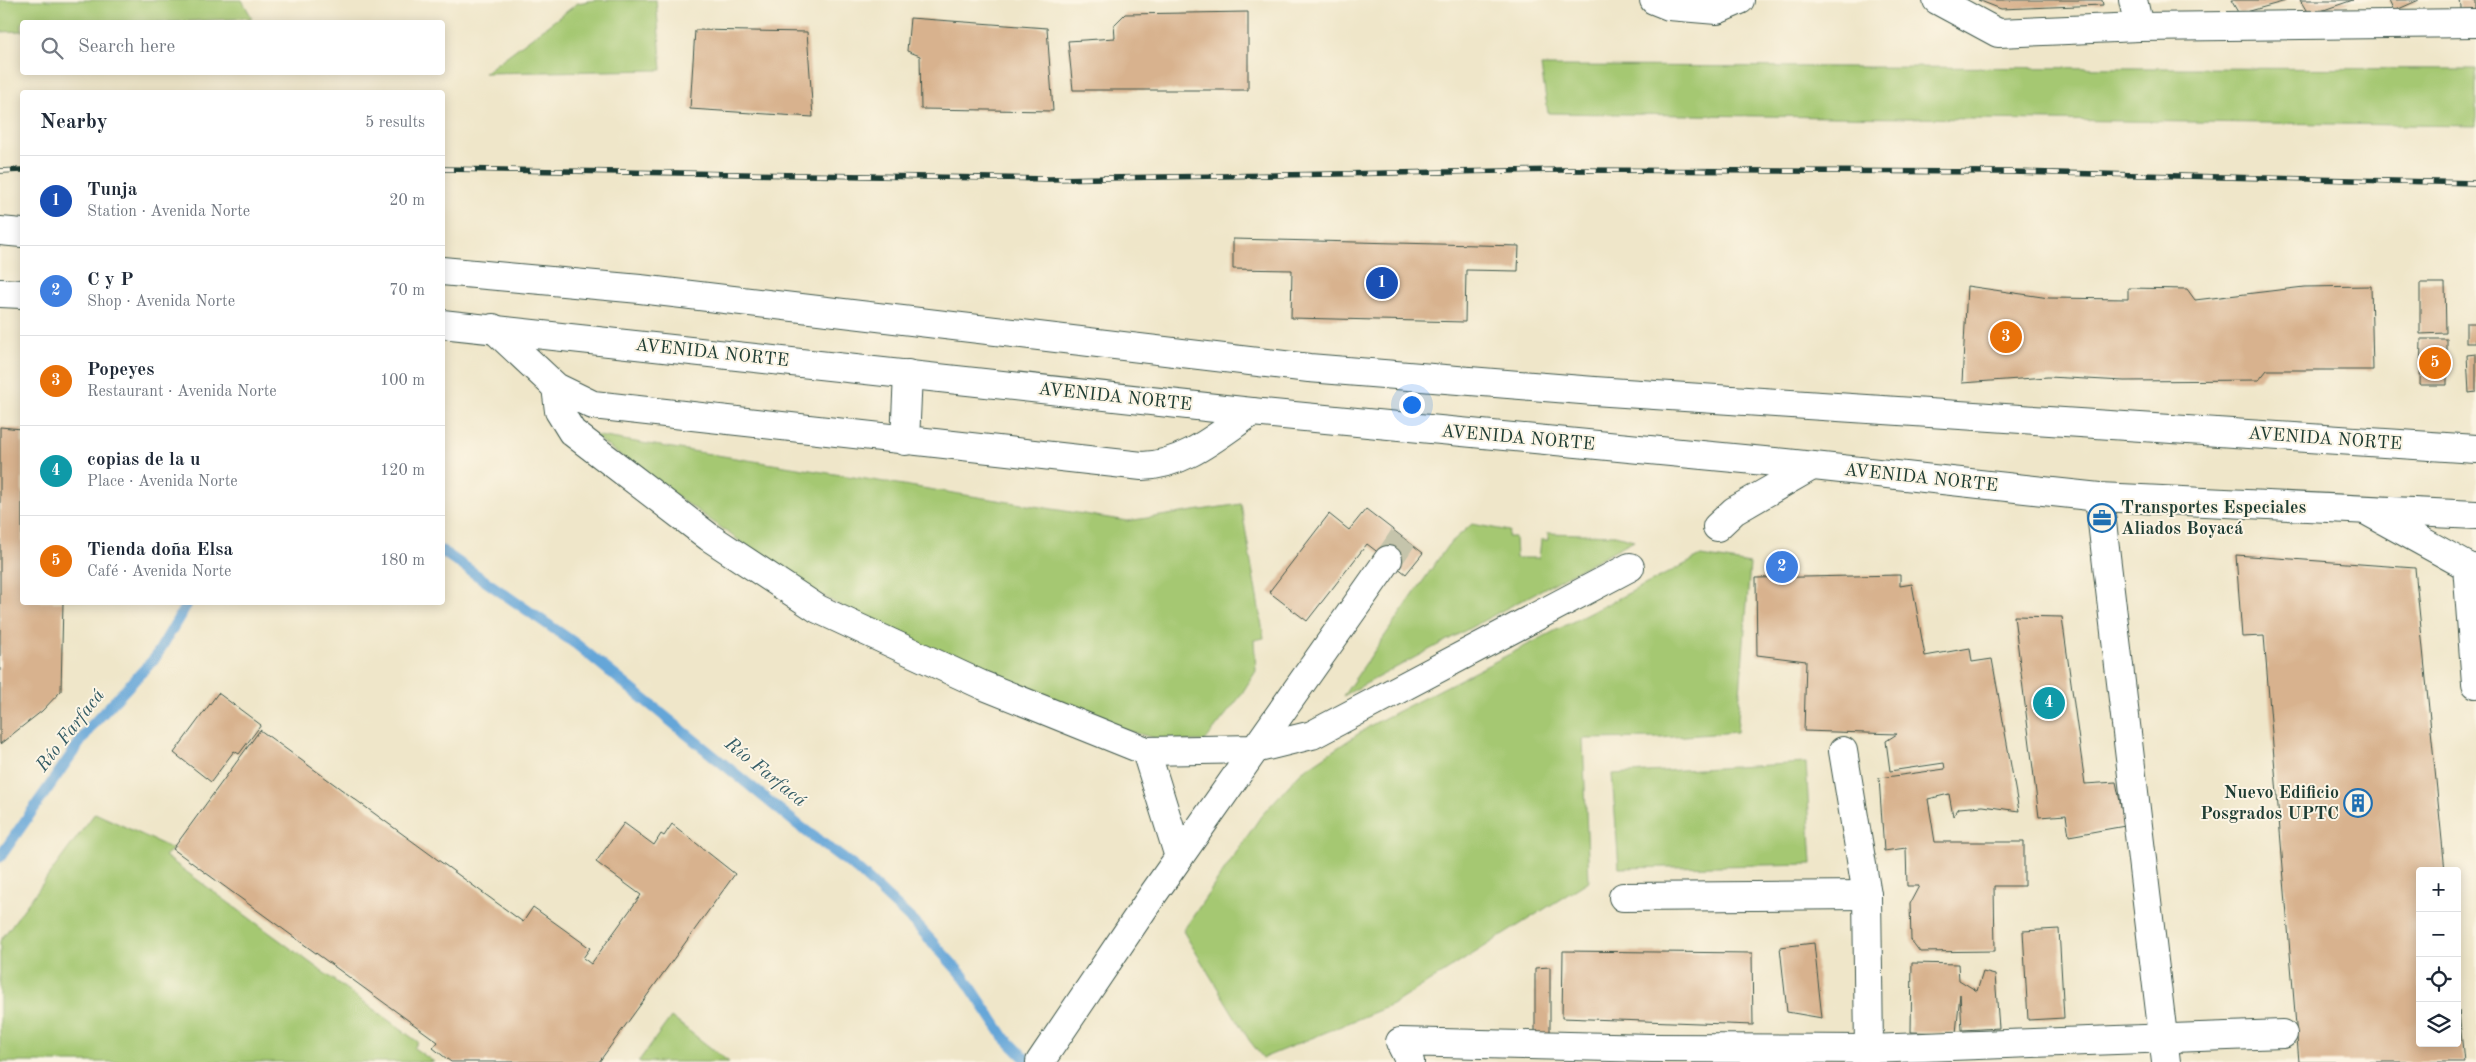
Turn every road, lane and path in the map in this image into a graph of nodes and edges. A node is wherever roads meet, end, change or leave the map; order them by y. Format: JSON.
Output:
{"nodes":[{"id":1,"x":1654,"y":0,"type":"edge"},
{"id":2,"x":1740,"y":0,"type":"edge"},
{"id":3,"x":1937,"y":0,"type":"edge"},
{"id":4,"x":2133,"y":0,"type":"edge"},
{"id":5,"x":2476,"y":23,"type":"edge"},
{"id":6,"x":2139,"y":27,"type":"junction"},
{"id":7,"x":0,"y":231,"type":"edge"},
{"id":8,"x":20,"y":233,"type":"edge"},
{"id":9,"x":445,"y":271,"type":"edge"},
{"id":10,"x":0,"y":293,"type":"edge"},
{"id":11,"x":20,"y":294,"type":"edge"},
{"id":12,"x":445,"y":324,"type":"edge"},
{"id":13,"x":493,"y":328,"type":"junction"},
{"id":14,"x":908,"y":374,"type":"junction"},
{"id":15,"x":556,"y":387,"type":"junction"},
{"id":16,"x":1252,"y":412,"type":"junction"},
{"id":17,"x":904,"y":440,"type":"junction"},
{"id":18,"x":2476,"y":449,"type":"edge"},
{"id":19,"x":1812,"y":466,"type":"junction"},
{"id":20,"x":2100,"y":497,"type":"junction"},
{"id":21,"x":2367,"y":511,"type":"junction"},
{"id":22,"x":2476,"y":515,"type":"edge"},
{"id":23,"x":1717,"y":527,"type":"dead end"},
{"id":24,"x":1388,"y":560,"type":"tunnel mouth"},
{"id":25,"x":1630,"y":567,"type":"dead end"},
{"id":26,"x":2471,"y":568,"type":"edge"},
{"id":27,"x":2476,"y":684,"type":"edge"},
{"id":28,"x":1255,"y":749,"type":"junction"},
{"id":29,"x":1146,"y":751,"type":"junction"},
{"id":30,"x":1843,"y":751,"type":"dead end"},
{"id":31,"x":1179,"y":857,"type":"junction"},
{"id":32,"x":1867,"y":895,"type":"junction"},
{"id":33,"x":1624,"y":897,"type":"dead end"},
{"id":34,"x":2283,"y":1034,"type":"dead end"},
{"id":35,"x":1869,"y":1048,"type":"junction"},
{"id":36,"x":2164,"y":1050,"type":"edge"},
{"id":37,"x":1655,"y":1055,"type":"edge"},
{"id":38,"x":1040,"y":1062,"type":"edge"},
{"id":39,"x":1410,"y":1062,"type":"edge"}],
"edges":[{"from":1,"to":2,"type":"street"},
{"from":3,"to":6,"type":"street"},
{"from":4,"to":6,"type":"street"},
{"from":5,"to":6,"type":"street"},
{"from":7,"to":8,"type":"street"},
{"from":9,"to":18,"type":"street","name":"AVENIDA NORTE"},
{"from":10,"to":11,"type":"street"},
{"from":12,"to":13,"type":"street","name":"AVENIDA NORTE"},
{"from":13,"to":14,"type":"street","name":"AVENIDA NORTE"},
{"from":13,"to":15,"type":"street"},
{"from":14,"to":16,"type":"street","name":"AVENIDA NORTE"},
{"from":14,"to":17,"type":"street"},
{"from":15,"to":17,"type":"street"},
{"from":15,"to":29,"type":"street"},
{"from":16,"to":17,"type":"street"},
{"from":16,"to":19,"type":"street","name":"AVENIDA NORTE"},
{"from":19,"to":20,"type":"street","name":"AVENIDA NORTE"},
{"from":19,"to":23,"type":"street"},
{"from":20,"to":21,"type":"street","name":"AVENIDA NORTE"},
{"from":20,"to":36,"type":"street"},
{"from":21,"to":22,"type":"street","name":"AVENIDA NORTE"},
{"from":21,"to":26,"type":"street"},
{"from":24,"to":28,"type":"street"},
{"from":25,"to":28,"type":"street"},
{"from":26,"to":27,"type":"street"},
{"from":28,"to":29,"type":"street"},
{"from":28,"to":31,"type":"street"},
{"from":29,"to":31,"type":"street"},
{"from":30,"to":32,"type":"street"},
{"from":31,"to":38,"type":"street"},
{"from":32,"to":33,"type":"street"},
{"from":32,"to":35,"type":"street"},
{"from":34,"to":36,"type":"street"},
{"from":35,"to":36,"type":"street"},
{"from":35,"to":37,"type":"street"},
{"from":37,"to":39,"type":"street"}]}
